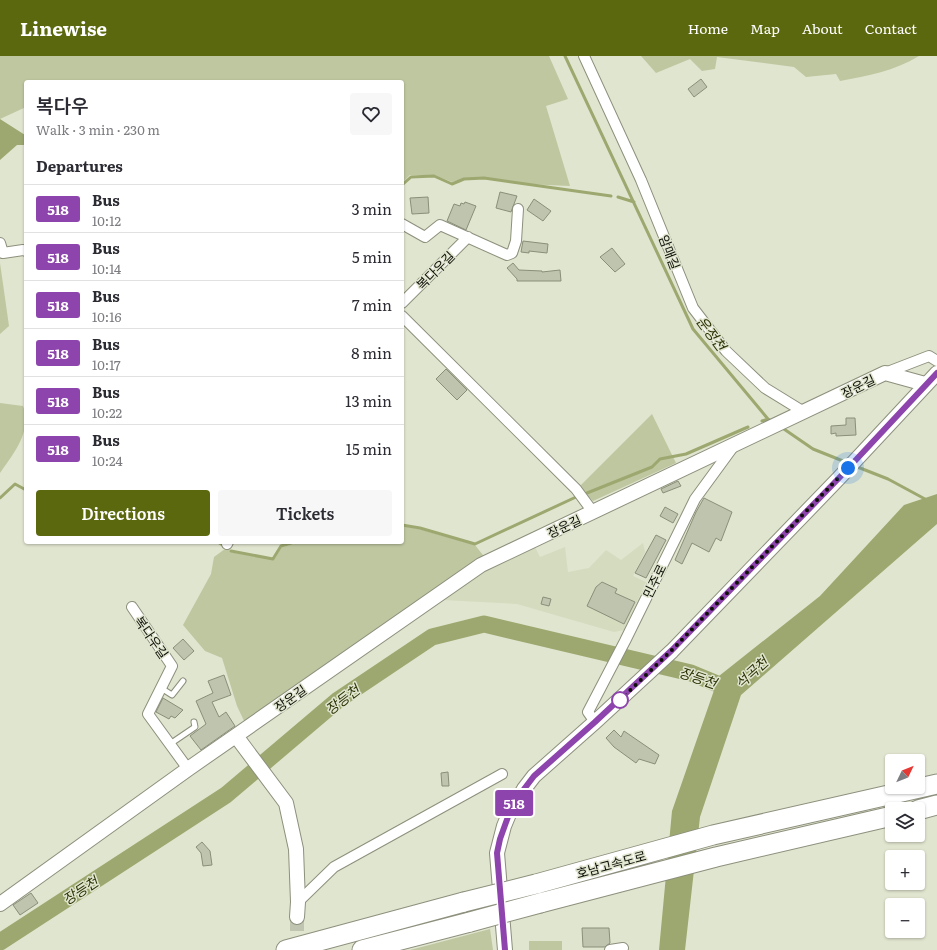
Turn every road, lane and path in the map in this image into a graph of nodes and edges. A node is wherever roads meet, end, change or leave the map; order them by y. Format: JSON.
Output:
{"nodes":[{"id":1,"x":584,"y":56,"type":"edge"},
{"id":2,"x":518,"y":209,"type":"dead end"},
{"id":3,"x":404,"y":225,"type":"edge"},
{"id":4,"x":468,"y":237,"type":"junction"},
{"id":5,"x":0,"y":243,"type":"edge"},
{"id":6,"x":24,"y":250,"type":"edge"},
{"id":7,"x":404,"y":301,"type":"edge"},
{"id":8,"x":404,"y":318,"type":"edge"},
{"id":9,"x":937,"y":361,"type":"edge"},
{"id":10,"x":885,"y":373,"type":"junction"},
{"id":11,"x":937,"y":373,"type":"edge"},
{"id":12,"x":925,"y":384,"type":"junction"},
{"id":13,"x":799,"y":414,"type":"junction"},
{"id":14,"x":735,"y":445,"type":"junction"},
{"id":15,"x":593,"y":512,"type":"junction"},
{"id":16,"x":132,"y":607,"type":"dead end"},
{"id":17,"x":183,"y":681,"type":"dead end"},
{"id":18,"x":161,"y":688,"type":"junction"},
{"id":19,"x":194,"y":722,"type":"dead end"},
{"id":20,"x":595,"y":722,"type":"junction"},
{"id":21,"x":236,"y":736,"type":"junction"},
{"id":22,"x":170,"y":744,"type":"junction"},
{"id":23,"x":188,"y":769,"type":"junction"},
{"id":24,"x":502,"y":774,"type":"dead end"},
{"id":25,"x":937,"y":784,"type":"edge"},
{"id":26,"x":937,"y":805,"type":"edge"},
{"id":27,"x":925,"y":808,"type":"edge"},
{"id":28,"x":885,"y":818,"type":"edge"},
{"id":29,"x":298,"y":902,"type":"junction"},
{"id":30,"x":0,"y":904,"type":"edge"},
{"id":31,"x":297,"y":917,"type":"tunnel mouth"},
{"id":32,"x":623,"y":948,"type":"dead end"},
{"id":33,"x":286,"y":950,"type":"edge"},
{"id":34,"x":362,"y":950,"type":"edge"},
{"id":35,"x":505,"y":950,"type":"edge"},
{"id":36,"x":610,"y":950,"type":"edge"}],
"edges":[{"from":1,"to":13,"type":"street","name":"암매길"},
{"from":2,"to":4,"type":"street","name":"복다우길"},
{"from":3,"to":4,"type":"street","name":"복다우길"},
{"from":4,"to":7,"type":"street","name":"복다우길"},
{"from":5,"to":6,"type":"street"},
{"from":8,"to":15,"type":"street","name":"장운길"},
{"from":9,"to":10,"type":"street","name":"장운길"},
{"from":10,"to":12,"type":"street","name":"장운길"},
{"from":10,"to":13,"type":"street","name":"장운길"},
{"from":11,"to":12,"type":"street"},
{"from":12,"to":20,"type":"street"},
{"from":13,"to":14,"type":"street","name":"장운길"},
{"from":14,"to":15,"type":"street","name":"장운길"},
{"from":14,"to":20,"type":"street","name":"민주로"},
{"from":15,"to":21,"type":"street","name":"장운길"},
{"from":16,"to":18,"type":"street","name":"복다우길"},
{"from":17,"to":18,"type":"lane"},
{"from":18,"to":22,"type":"street","name":"복다우길"},
{"from":19,"to":22,"type":"lane"},
{"from":20,"to":35,"type":"street"},
{"from":21,"to":23,"type":"street","name":"장운길"},
{"from":21,"to":29,"type":"street"},
{"from":22,"to":23,"type":"street","name":"복다우길"},
{"from":23,"to":30,"type":"street","name":"장운길"},
{"from":24,"to":29,"type":"street"},
{"from":25,"to":33,"type":"highway","name":"호남고속도로","bridge":true},
{"from":26,"to":27,"type":"highway"},
{"from":28,"to":34,"type":"highway","name":"호남고속도로","bridge":true},
{"from":29,"to":31,"type":"street"},
{"from":32,"to":36,"type":"street"}]}
